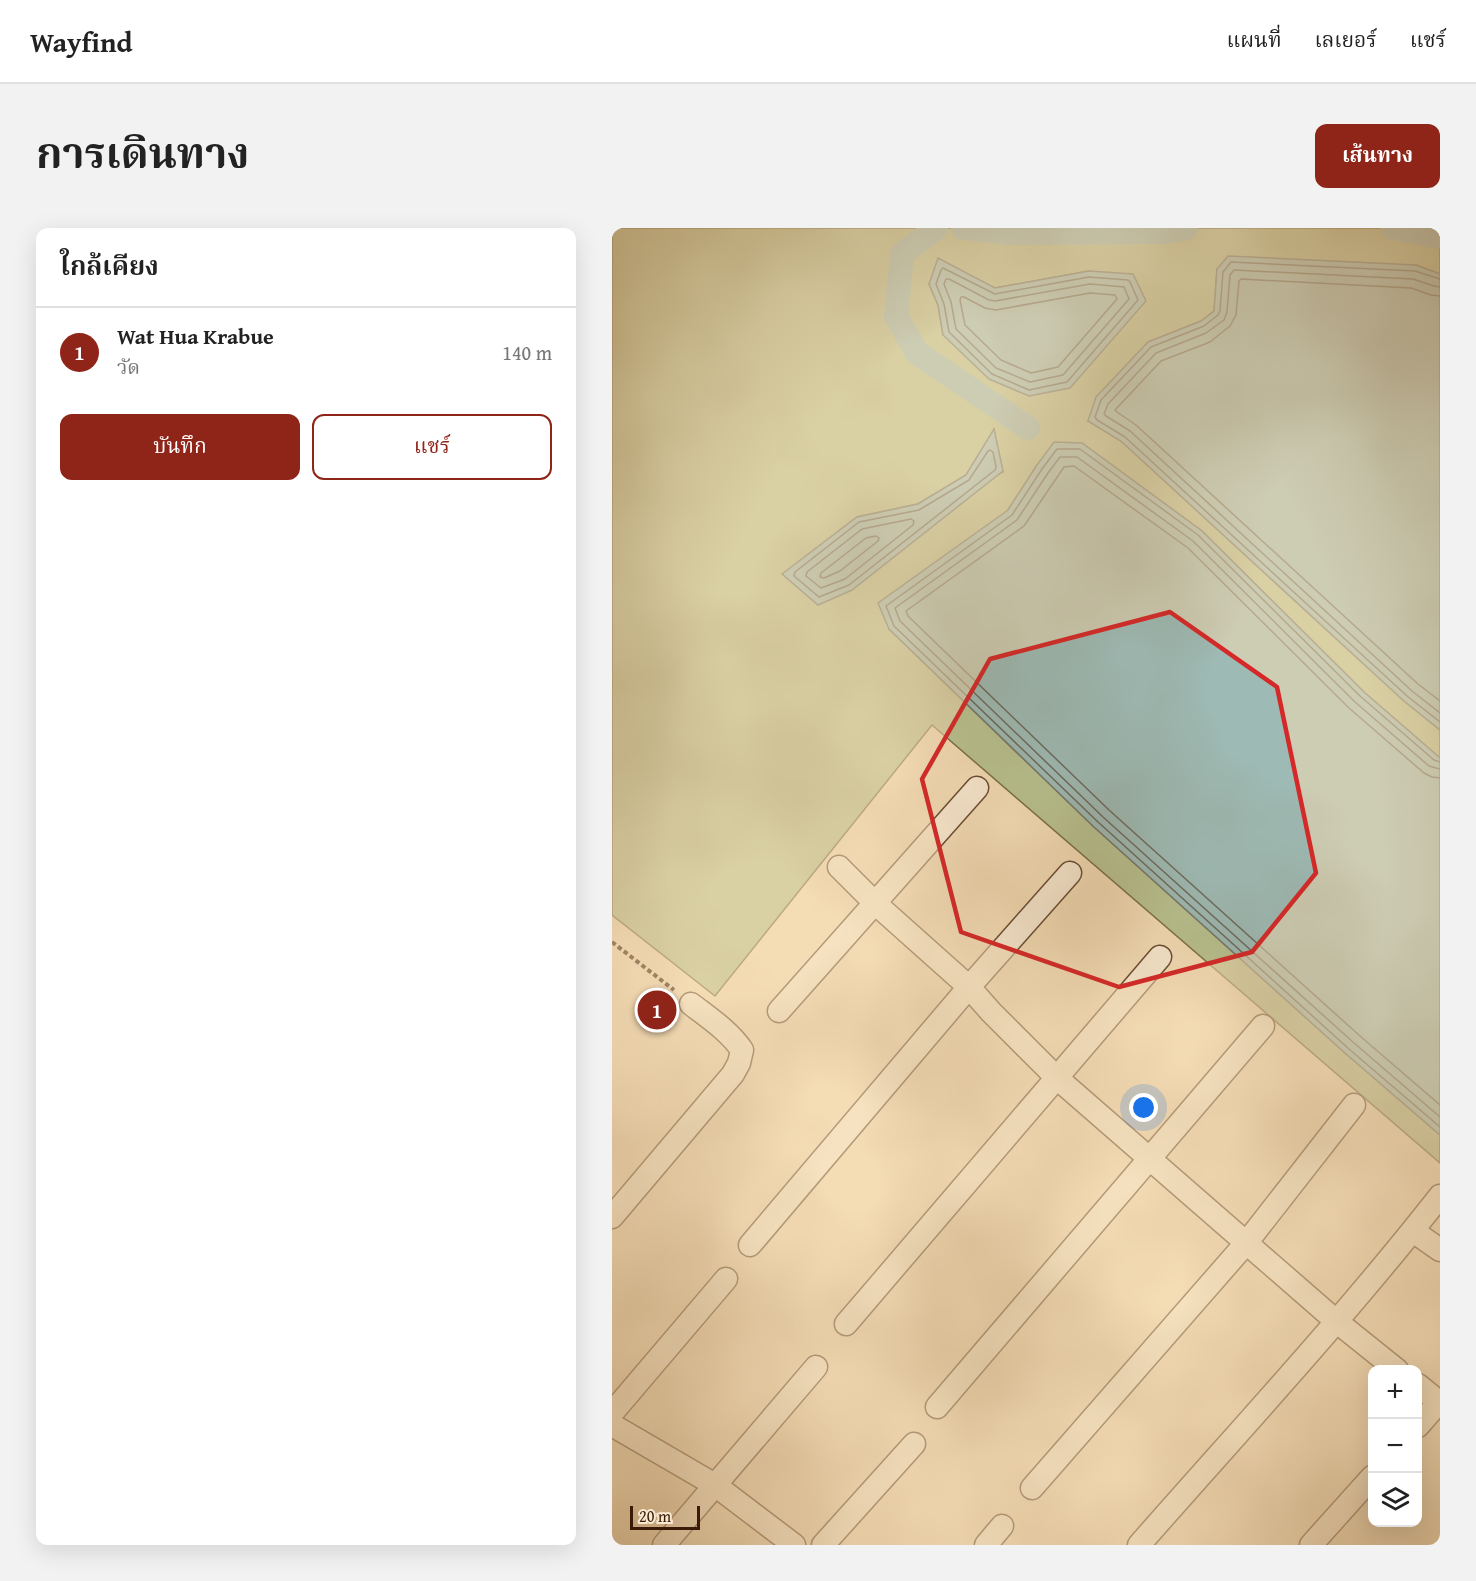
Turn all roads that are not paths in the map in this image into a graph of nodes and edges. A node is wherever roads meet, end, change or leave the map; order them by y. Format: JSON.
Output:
{"nodes":[{"id":1,"x":977,"y":788,"type":"dead end"},
{"id":2,"x":839,"y":867,"type":"dead end"},
{"id":3,"x":1070,"y":873,"type":"dead end"},
{"id":4,"x":876,"y":903,"type":"junction"},
{"id":5,"x":1161,"y":957,"type":"dead end"},
{"id":6,"x":969,"y":987,"type":"junction"},
{"id":7,"x":691,"y":1004,"type":"road end"},
{"id":8,"x":779,"y":1011,"type":"dead end"},
{"id":9,"x":1263,"y":1026,"type":"dead end"},
{"id":10,"x":1057,"y":1078,"type":"junction"},
{"id":11,"x":1354,"y":1105,"type":"dead end"},
{"id":12,"x":1150,"y":1160,"type":"junction"},
{"id":13,"x":1440,"y":1196,"type":"edge"},
{"id":14,"x":612,"y":1217,"type":"edge"},
{"id":15,"x":1413,"y":1231,"type":"junction"},
{"id":16,"x":1246,"y":1242,"type":"junction"},
{"id":17,"x":750,"y":1245,"type":"dead end"},
{"id":18,"x":1440,"y":1250,"type":"edge"},
{"id":19,"x":726,"y":1279,"type":"dead end"},
{"id":20,"x":1336,"y":1321,"type":"junction"},
{"id":21,"x":846,"y":1324,"type":"dead end"},
{"id":22,"x":1391,"y":1365,"type":"edge"},
{"id":23,"x":816,"y":1367,"type":"dead end"},
{"id":24,"x":1422,"y":1388,"type":"edge"},
{"id":25,"x":1439,"y":1403,"type":"edge"},
{"id":26,"x":937,"y":1407,"type":"dead end"},
{"id":27,"x":612,"y":1413,"type":"edge"},
{"id":28,"x":1422,"y":1422,"type":"edge"},
{"id":29,"x":612,"y":1425,"type":"edge"},
{"id":30,"x":914,"y":1444,"type":"dead end"},
{"id":31,"x":1368,"y":1481,"type":"edge"},
{"id":32,"x":715,"y":1485,"type":"junction"},
{"id":33,"x":1032,"y":1488,"type":"dead end"},
{"id":34,"x":1002,"y":1526,"type":"dead end"},
{"id":35,"x":664,"y":1545,"type":"edge"},
{"id":36,"x":794,"y":1545,"type":"edge"},
{"id":37,"x":823,"y":1545,"type":"edge"},
{"id":38,"x":986,"y":1545,"type":"edge"},
{"id":39,"x":1138,"y":1545,"type":"edge"},
{"id":40,"x":1311,"y":1545,"type":"edge"}],
"edges":[{"from":1,"to":4,"type":"street"},
{"from":2,"to":4,"type":"street"},
{"from":3,"to":6,"type":"street"},
{"from":4,"to":6,"type":"street"},
{"from":4,"to":8,"type":"street"},
{"from":5,"to":10,"type":"street"},
{"from":6,"to":10,"type":"street"},
{"from":6,"to":17,"type":"street"},
{"from":7,"to":14,"type":"street"},
{"from":9,"to":12,"type":"street"},
{"from":10,"to":12,"type":"street"},
{"from":10,"to":21,"type":"street"},
{"from":11,"to":16,"type":"street"},
{"from":12,"to":16,"type":"street"},
{"from":12,"to":26,"type":"street"},
{"from":13,"to":15,"type":"street"},
{"from":15,"to":18,"type":"street"},
{"from":15,"to":20,"type":"street"},
{"from":16,"to":20,"type":"street"},
{"from":16,"to":33,"type":"street"},
{"from":19,"to":27,"type":"street"},
{"from":20,"to":22,"type":"street"},
{"from":20,"to":39,"type":"street"},
{"from":23,"to":32,"type":"street"},
{"from":24,"to":25,"type":"street"},
{"from":25,"to":28,"type":"street"},
{"from":29,"to":32,"type":"street"},
{"from":30,"to":37,"type":"street"},
{"from":31,"to":40,"type":"street"},
{"from":32,"to":35,"type":"street"},
{"from":32,"to":36,"type":"street"},
{"from":34,"to":38,"type":"street"}]}
